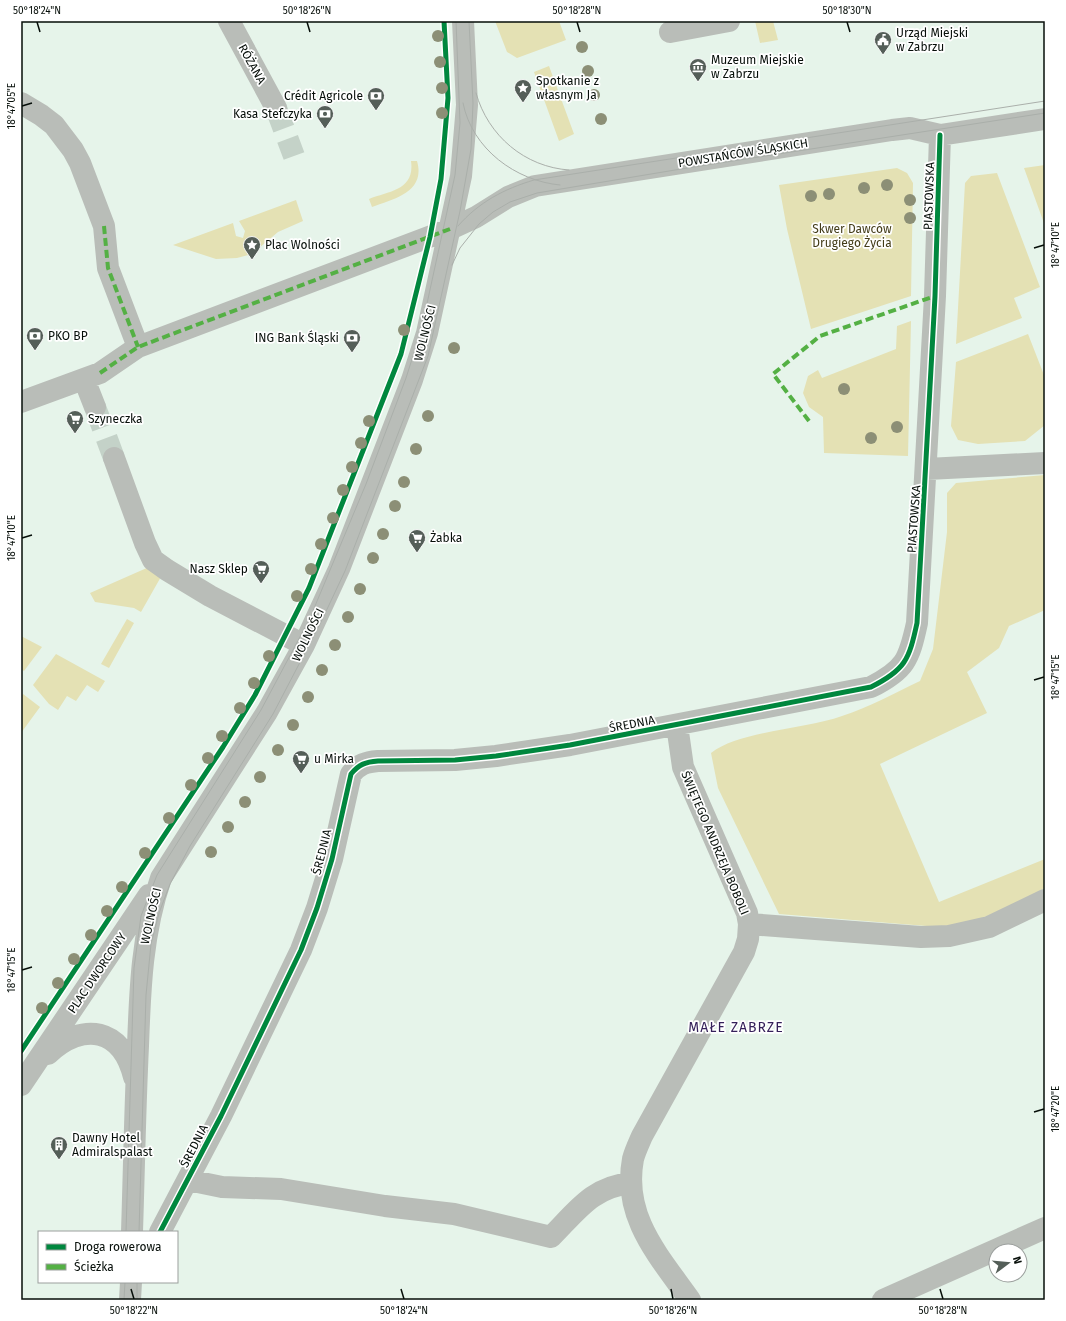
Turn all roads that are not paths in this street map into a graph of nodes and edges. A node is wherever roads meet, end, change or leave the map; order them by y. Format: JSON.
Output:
{"nodes":[{"id":1,"x":229,"y":21,"type":"edge"},
{"id":2,"x":463,"y":21,"type":"edge"},
{"id":3,"x":729,"y":21,"type":"edge"},
{"id":4,"x":670,"y":32,"type":"dead end"},
{"id":5,"x":21,"y":103,"type":"edge"},
{"id":6,"x":276,"y":108,"type":"tunnel mouth"},
{"id":7,"x":1045,"y":119,"type":"edge"},
{"id":8,"x":940,"y":135,"type":"junction"},
{"id":9,"x":450,"y":229,"type":"junction"},
{"id":10,"x":138,"y":347,"type":"junction"},
{"id":11,"x":92,"y":376,"type":"junction"},
{"id":12,"x":21,"y":402,"type":"edge"},
{"id":13,"x":95,"y":407,"type":"tunnel mouth"},
{"id":14,"x":114,"y":458,"type":"tunnel mouth"},
{"id":15,"x":1045,"y":463,"type":"edge"},
{"id":16,"x":927,"y":469,"type":"junction"},
{"id":17,"x":304,"y":645,"type":"junction"},
{"id":18,"x":677,"y":725,"type":"junction"},
{"id":19,"x":161,"y":878,"type":"junction"},
{"id":20,"x":1045,"y":900,"type":"edge"},
{"id":21,"x":749,"y":924,"type":"junction"},
{"id":22,"x":27,"y":1077,"type":"edge"},
{"id":23,"x":136,"y":1086,"type":"junction"},
{"id":24,"x":188,"y":1180,"type":"junction"},
{"id":25,"x":631,"y":1183,"type":"junction"},
{"id":26,"x":1045,"y":1228,"type":"edge"},
{"id":27,"x":132,"y":1231,"type":"edge"},
{"id":28,"x":161,"y":1231,"type":"edge"},
{"id":29,"x":690,"y":1300,"type":"edge"},
{"id":30,"x":883,"y":1300,"type":"edge"}],
"edges":[{"from":1,"to":6,"type":"street","name":"RÓŻANA"},
{"from":2,"to":9,"type":"street","name":"WOLNOŚCI"},
{"from":3,"to":4,"type":"street"},
{"from":5,"to":10,"type":"street"},
{"from":7,"to":8,"type":"street","name":"POWSTAŃCÓW ŚLĄSKICH"},
{"from":8,"to":9,"type":"street","name":"POWSTAŃCÓW ŚLĄSKICH"},
{"from":8,"to":16,"type":"street","name":"PIASTOWSKA"},
{"from":9,"to":10,"type":"street"},
{"from":9,"to":17,"type":"street","name":"WOLNOŚCI"},
{"from":10,"to":11,"type":"street"},
{"from":11,"to":12,"type":"street"},
{"from":11,"to":13,"type":"street"},
{"from":14,"to":17,"type":"street"},
{"from":15,"to":16,"type":"street"},
{"from":16,"to":18,"type":"street","name":"PIASTOWSKA"},
{"from":17,"to":19,"type":"street","name":"WOLNOŚCI"},
{"from":18,"to":21,"type":"street","name":"ŚWIĘTEGO ANDRZEJA BOBOLI"},
{"from":18,"to":24,"type":"street","name":"ŚREDNIA"},
{"from":19,"to":22,"type":"street","name":"PLAC DWORCOWY"},
{"from":19,"to":23,"type":"street","name":"WOLNOŚCI"},
{"from":20,"to":21,"type":"street"},
{"from":21,"to":25,"type":"street","name":"ŚWIĘTEGO ANDRZEJA BOBOLI"},
{"from":22,"to":23,"type":"street","name":"PLAC DWORCOWY"},
{"from":23,"to":27,"type":"street","name":"WOLNOŚCI"},
{"from":24,"to":25,"type":"street"},
{"from":24,"to":28,"type":"street","name":"ŚREDNIA"},
{"from":25,"to":29,"type":"street","name":"ŚWIĘTEGO ANDRZEJA BOBOLI"},
{"from":26,"to":30,"type":"street"}]}
